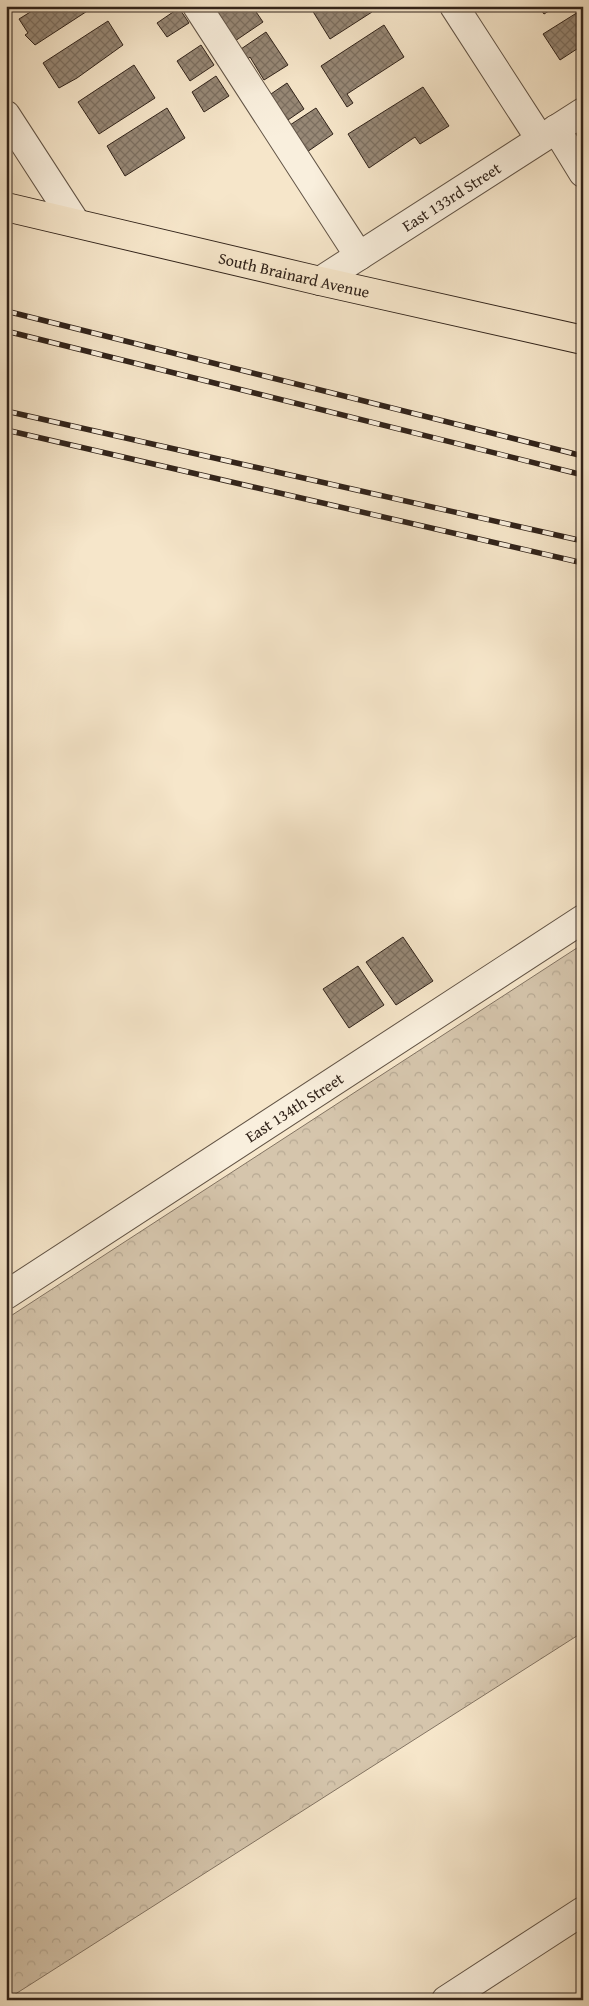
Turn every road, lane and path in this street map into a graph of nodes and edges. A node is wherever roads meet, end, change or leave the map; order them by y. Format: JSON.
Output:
{"nodes":[{"id":1,"x":197,"y":6,"type":"edge"},
{"id":2,"x":454,"y":6,"type":"edge"},
{"id":3,"x":583,"y":112,"type":"edge"},
{"id":4,"x":6,"y":115,"type":"edge"},
{"id":5,"x":548,"y":134,"type":"junction"},
{"id":6,"x":583,"y":173,"type":"edge"},
{"id":7,"x":6,"y":207,"type":"edge"},
{"id":8,"x":76,"y":223,"type":"junction"},
{"id":9,"x":359,"y":256,"type":"junction"},
{"id":10,"x":320,"y":281,"type":"junction"},
{"id":11,"x":583,"y":340,"type":"edge"},
{"id":12,"x":583,"y":920,"type":"edge"},
{"id":13,"x":6,"y":1295,"type":"edge"},
{"id":14,"x":583,"y":1911,"type":"edge"},
{"id":15,"x":446,"y":2000,"type":"edge"}],
"edges":[{"from":1,"to":9,"type":"street"},
{"from":2,"to":5,"type":"street"},
{"from":3,"to":5,"type":"street","name":"East 133rd Street"},
{"from":4,"to":8,"type":"street"},
{"from":5,"to":6,"type":"street"},
{"from":5,"to":9,"type":"street","name":"East 133rd Street"},
{"from":7,"to":8,"type":"main road","name":"South Brainard Avenue"},
{"from":8,"to":10,"type":"main road","name":"South Brainard Avenue"},
{"from":9,"to":10,"type":"street","name":"East 133rd Street"},
{"from":10,"to":11,"type":"main road","name":"South Brainard Avenue"},
{"from":12,"to":13,"type":"street","name":"East 134th Street"},
{"from":14,"to":15,"type":"street"}]}
